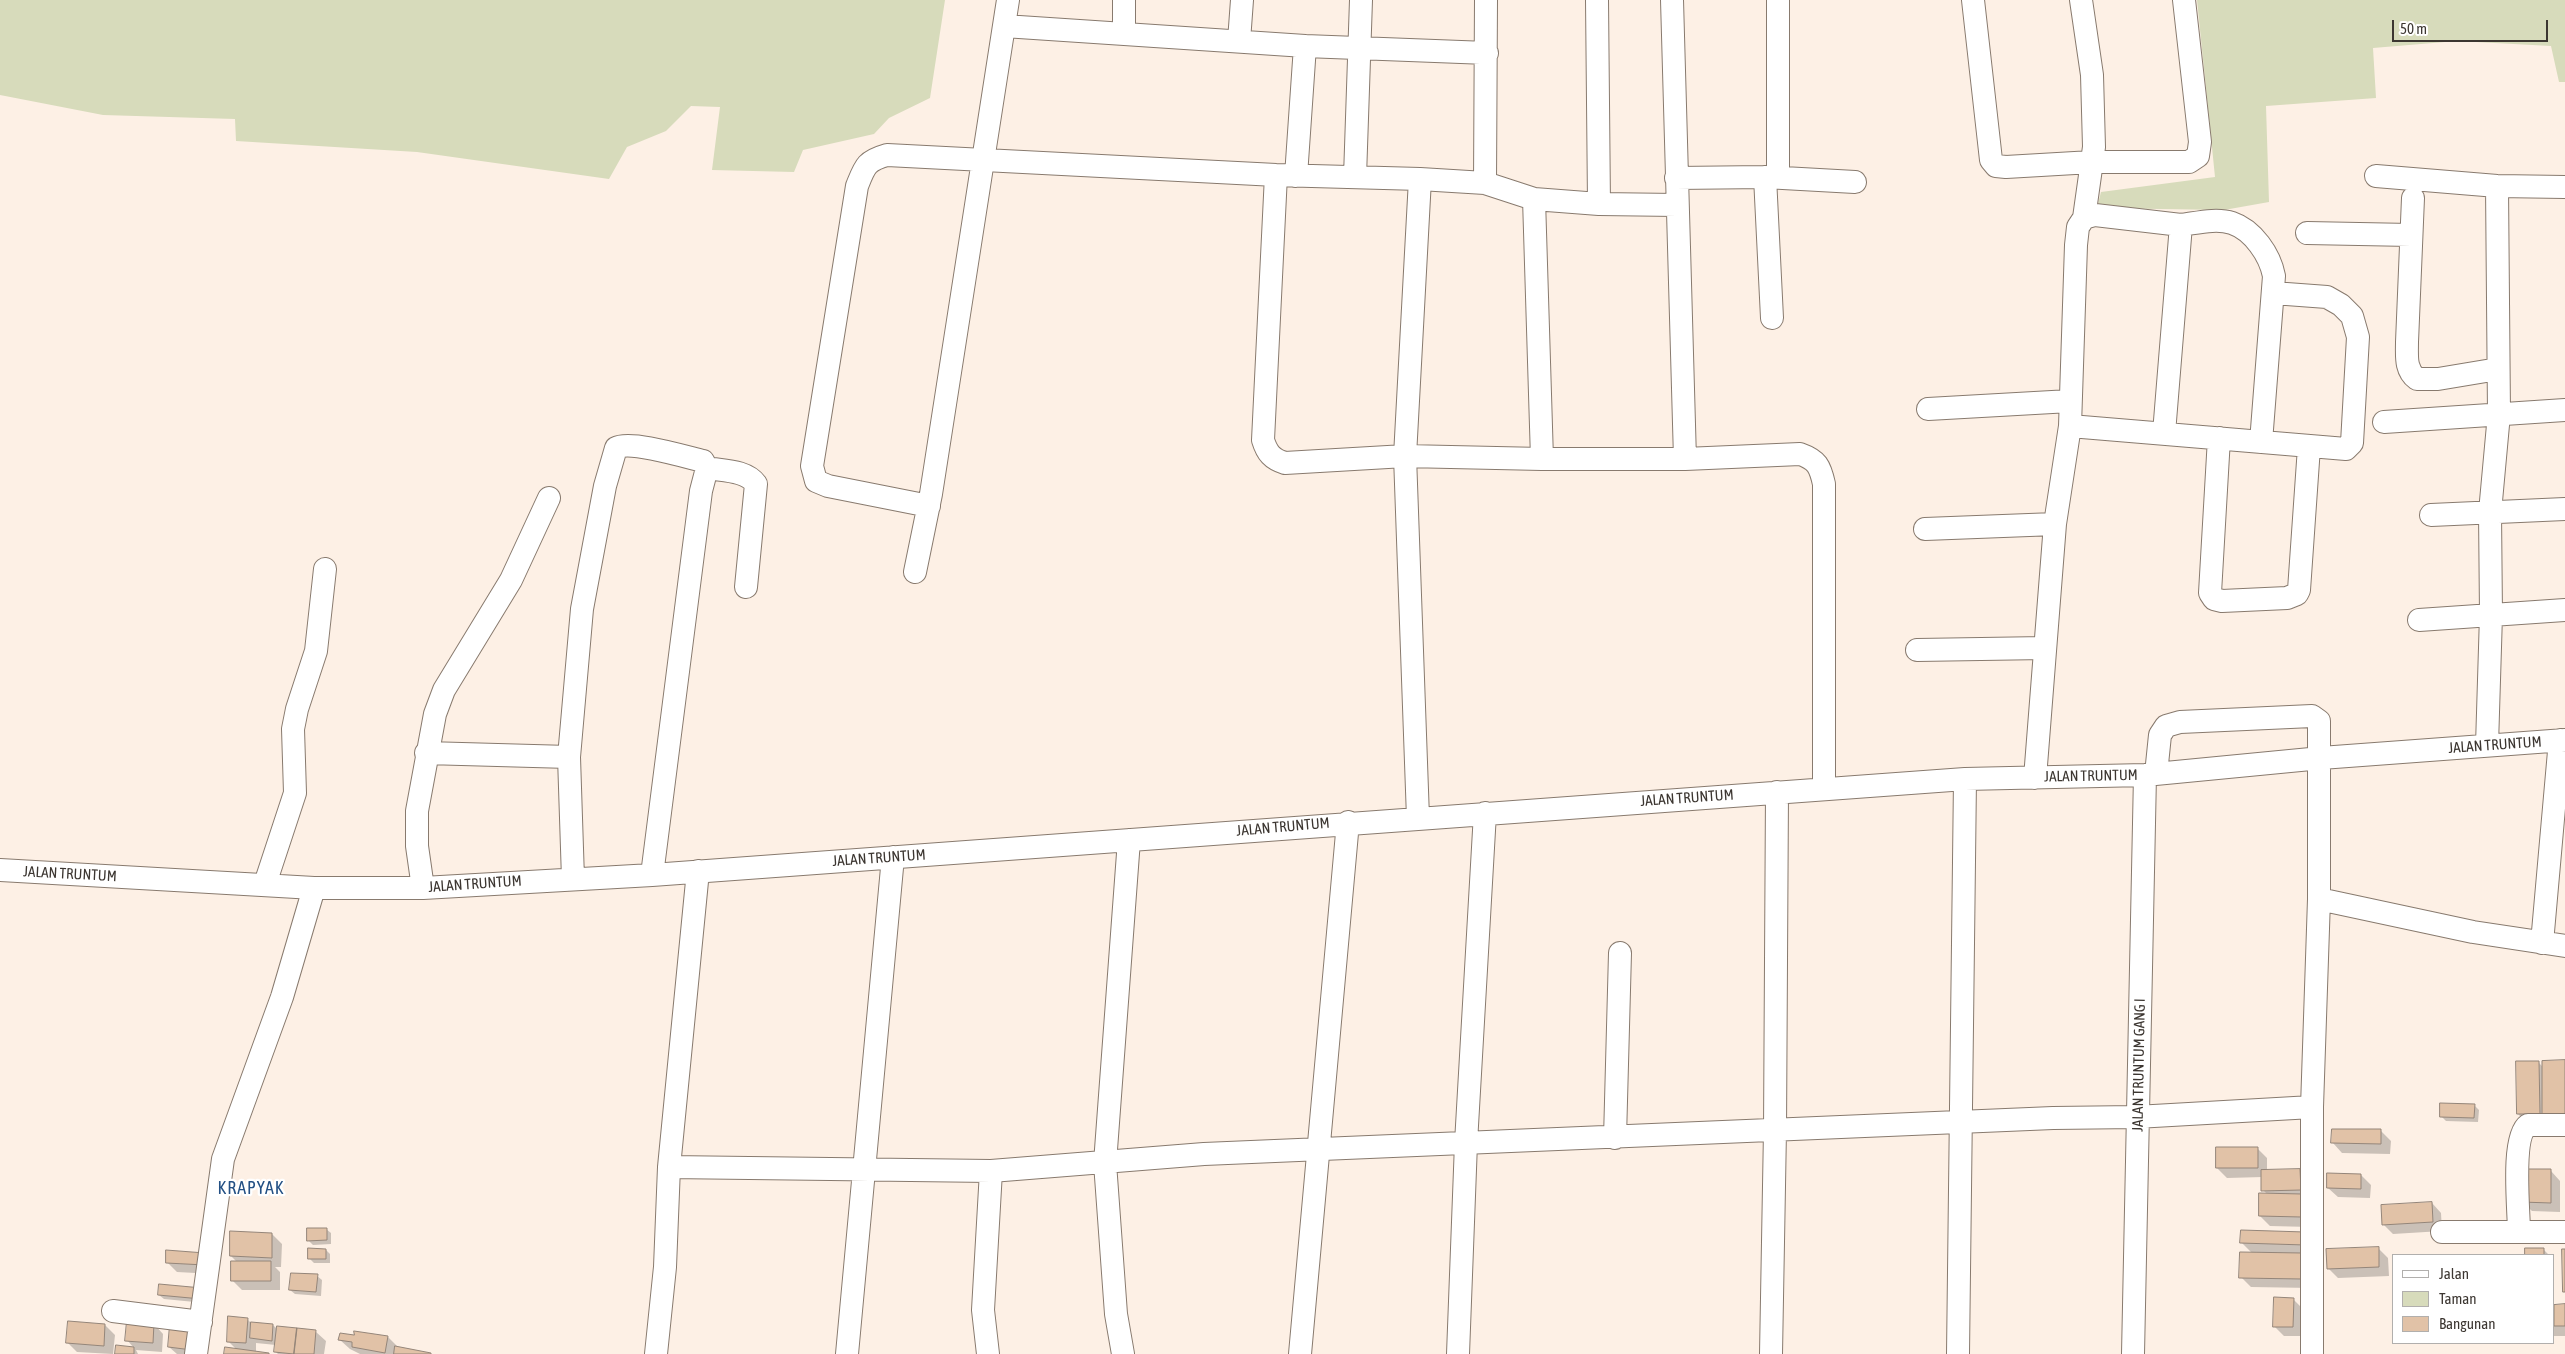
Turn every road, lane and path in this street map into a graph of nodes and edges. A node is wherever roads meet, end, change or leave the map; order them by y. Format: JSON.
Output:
{"nodes":[{"id":1,"x":1008,"y":0,"type":"edge"},
{"id":2,"x":1124,"y":0,"type":"edge"},
{"id":3,"x":1242,"y":0,"type":"edge"},
{"id":4,"x":1361,"y":0,"type":"edge"},
{"id":5,"x":1486,"y":0,"type":"edge"},
{"id":6,"x":1598,"y":0,"type":"edge"},
{"id":7,"x":1672,"y":0,"type":"edge"},
{"id":8,"x":1778,"y":0,"type":"edge"},
{"id":9,"x":1974,"y":0,"type":"edge"},
{"id":10,"x":2081,"y":0,"type":"edge"},
{"id":11,"x":2184,"y":0,"type":"edge"},
{"id":12,"x":1004,"y":26,"type":"junction"},
{"id":13,"x":1124,"y":33,"type":"junction"},
{"id":14,"x":1239,"y":40,"type":"junction"},
{"id":15,"x":1305,"y":46,"type":"junction"},
{"id":16,"x":1360,"y":49,"type":"junction"},
{"id":17,"x":1487,"y":53,"type":"junction"},
{"id":18,"x":982,"y":160,"type":"junction"},
{"id":19,"x":2092,"y":162,"type":"junction"},
{"id":20,"x":1286,"y":175,"type":"junction"},
{"id":21,"x":2376,"y":176,"type":"dead end"},
{"id":22,"x":1355,"y":177,"type":"junction"},
{"id":23,"x":1772,"y":177,"type":"junction"},
{"id":24,"x":1420,"y":178,"type":"junction"},
{"id":25,"x":1676,"y":178,"type":"junction"},
{"id":26,"x":1855,"y":182,"type":"dead end"},
{"id":27,"x":1485,"y":183,"type":"junction"},
{"id":28,"x":2497,"y":186,"type":"junction"},
{"id":29,"x":2565,"y":187,"type":"edge"},
{"id":30,"x":2413,"y":198,"type":"dead end"},
{"id":31,"x":1534,"y":199,"type":"junction"},
{"id":32,"x":1599,"y":204,"type":"junction"},
{"id":33,"x":1677,"y":205,"type":"junction"},
{"id":34,"x":2084,"y":218,"type":"junction"},
{"id":35,"x":2181,"y":225,"type":"junction"},
{"id":36,"x":2307,"y":233,"type":"dead end"},
{"id":37,"x":2411,"y":235,"type":"junction"},
{"id":38,"x":2273,"y":293,"type":"junction"},
{"id":39,"x":1772,"y":318,"type":"dead end"},
{"id":40,"x":2498,"y":369,"type":"junction"},
{"id":41,"x":2070,"y":401,"type":"junction"},
{"id":42,"x":1928,"y":409,"type":"dead end"},
{"id":43,"x":2565,"y":410,"type":"edge"},
{"id":44,"x":2499,"y":414,"type":"junction"},
{"id":45,"x":2384,"y":422,"type":"dead end"},
{"id":46,"x":2070,"y":426,"type":"junction"},
{"id":47,"x":2164,"y":433,"type":"junction"},
{"id":48,"x":2218,"y":438,"type":"junction"},
{"id":49,"x":2261,"y":442,"type":"junction"},
{"id":50,"x":2309,"y":447,"type":"junction"},
{"id":51,"x":1405,"y":456,"type":"junction"},
{"id":52,"x":1685,"y":459,"type":"junction"},
{"id":53,"x":1542,"y":460,"type":"junction"},
{"id":54,"x":707,"y":468,"type":"junction"},
{"id":55,"x":550,"y":498,"type":"dead end"},
{"id":56,"x":929,"y":506,"type":"junction"},
{"id":57,"x":2565,"y":509,"type":"edge"},
{"id":58,"x":2490,"y":512,"type":"junction"},
{"id":59,"x":2430,"y":515,"type":"dead end"},
{"id":60,"x":2055,"y":524,"type":"junction"},
{"id":61,"x":1925,"y":529,"type":"dead end"},
{"id":62,"x":325,"y":569,"type":"dead end"},
{"id":63,"x":915,"y":572,"type":"dead end"},
{"id":64,"x":746,"y":587,"type":"dead end"},
{"id":65,"x":2565,"y":610,"type":"edge"},
{"id":66,"x":2492,"y":615,"type":"junction"},
{"id":67,"x":2419,"y":620,"type":"dead end"},
{"id":68,"x":2045,"y":648,"type":"junction"},
{"id":69,"x":1917,"y":650,"type":"dead end"},
{"id":70,"x":2563,"y":740,"type":"edge"},
{"id":71,"x":2487,"y":746,"type":"junction"},
{"id":72,"x":426,"y":753,"type":"junction"},
{"id":73,"x":569,"y":757,"type":"junction"},
{"id":74,"x":2320,"y":758,"type":"junction"},
{"id":75,"x":2151,"y":775,"type":"junction"},
{"id":76,"x":2036,"y":778,"type":"junction"},
{"id":77,"x":1964,"y":779,"type":"junction"},
{"id":78,"x":1818,"y":789,"type":"junction"},
{"id":79,"x":1777,"y":792,"type":"junction"},
{"id":80,"x":1485,"y":813,"type":"junction"},
{"id":81,"x":1418,"y":818,"type":"junction"},
{"id":82,"x":1348,"y":822,"type":"junction"},
{"id":83,"x":1129,"y":840,"type":"junction"},
{"id":84,"x":893,"y":857,"type":"junction"},
{"id":85,"x":0,"y":870,"type":"edge"},
{"id":86,"x":698,"y":871,"type":"junction"},
{"id":87,"x":652,"y":875,"type":"junction"},
{"id":88,"x":573,"y":879,"type":"junction"},
{"id":89,"x":265,"y":884,"type":"junction"},
{"id":90,"x":314,"y":888,"type":"junction"},
{"id":91,"x":423,"y":888,"type":"junction"},
{"id":92,"x":2319,"y":899,"type":"junction"},
{"id":93,"x":2542,"y":943,"type":"junction"},
{"id":94,"x":2565,"y":946,"type":"edge"},
{"id":95,"x":1620,"y":953,"type":"dead end"},
{"id":96,"x":2312,"y":1107,"type":"junction"},
{"id":97,"x":2136,"y":1117,"type":"junction"},
{"id":98,"x":1960,"y":1122,"type":"junction"},
{"id":99,"x":2565,"y":1125,"type":"edge"},
{"id":100,"x":1775,"y":1130,"type":"junction"},
{"id":101,"x":1615,"y":1138,"type":"junction"},
{"id":102,"x":1466,"y":1143,"type":"junction"},
{"id":103,"x":1318,"y":1151,"type":"junction"},
{"id":104,"x":1105,"y":1163,"type":"junction"},
{"id":105,"x":669,"y":1167,"type":"junction"},
{"id":106,"x":865,"y":1170,"type":"junction"},
{"id":107,"x":991,"y":1171,"type":"junction"},
{"id":108,"x":2442,"y":1232,"type":"dead end"},
{"id":109,"x":2519,"y":1232,"type":"junction"},
{"id":110,"x":2565,"y":1232,"type":"edge"},
{"id":111,"x":113,"y":1311,"type":"dead end"},
{"id":112,"x":201,"y":1322,"type":"junction"},
{"id":113,"x":196,"y":1354,"type":"edge"},
{"id":114,"x":656,"y":1354,"type":"edge"},
{"id":115,"x":847,"y":1354,"type":"edge"},
{"id":116,"x":988,"y":1354,"type":"edge"},
{"id":117,"x":1124,"y":1354,"type":"edge"},
{"id":118,"x":1300,"y":1354,"type":"edge"},
{"id":119,"x":1458,"y":1354,"type":"edge"},
{"id":120,"x":1770,"y":1354,"type":"edge"},
{"id":121,"x":1958,"y":1354,"type":"edge"},
{"id":122,"x":2133,"y":1354,"type":"edge"},
{"id":123,"x":2312,"y":1354,"type":"edge"}],
"edges":[{"from":1,"to":12,"type":"street"},
{"from":2,"to":13,"type":"street"},
{"from":3,"to":14,"type":"street"},
{"from":4,"to":16,"type":"street"},
{"from":5,"to":17,"type":"street"},
{"from":6,"to":32,"type":"street"},
{"from":7,"to":25,"type":"street"},
{"from":8,"to":23,"type":"street"},
{"from":9,"to":19,"type":"street"},
{"from":10,"to":19,"type":"street"},
{"from":11,"to":19,"type":"street"},
{"from":12,"to":13,"type":"street"},
{"from":12,"to":18,"type":"street"},
{"from":13,"to":14,"type":"street"},
{"from":14,"to":15,"type":"street"},
{"from":15,"to":16,"type":"street"},
{"from":15,"to":20,"type":"street"},
{"from":16,"to":17,"type":"street"},
{"from":16,"to":22,"type":"street"},
{"from":17,"to":27,"type":"street"},
{"from":18,"to":20,"type":"street"},
{"from":18,"to":56,"type":"street"},
{"from":18,"to":56,"type":"street"},
{"from":19,"to":34,"type":"street"},
{"from":20,"to":22,"type":"street"},
{"from":20,"to":51,"type":"street"},
{"from":21,"to":28,"type":"street"},
{"from":22,"to":24,"type":"street"},
{"from":23,"to":25,"type":"street"},
{"from":23,"to":26,"type":"street"},
{"from":23,"to":39,"type":"street"},
{"from":24,"to":27,"type":"street"},
{"from":24,"to":51,"type":"street"},
{"from":25,"to":33,"type":"street"},
{"from":27,"to":31,"type":"street"},
{"from":28,"to":29,"type":"street"},
{"from":28,"to":40,"type":"street"},
{"from":30,"to":37,"type":"street"},
{"from":31,"to":32,"type":"street"},
{"from":31,"to":53,"type":"street"},
{"from":32,"to":33,"type":"street"},
{"from":33,"to":52,"type":"street"},
{"from":34,"to":35,"type":"street"},
{"from":34,"to":41,"type":"street"},
{"from":35,"to":38,"type":"street"},
{"from":35,"to":47,"type":"street"},
{"from":36,"to":37,"type":"street"},
{"from":37,"to":40,"type":"street"},
{"from":38,"to":49,"type":"street"},
{"from":38,"to":50,"type":"street"},
{"from":40,"to":44,"type":"street"},
{"from":41,"to":42,"type":"street"},
{"from":41,"to":46,"type":"street"},
{"from":43,"to":44,"type":"street"},
{"from":44,"to":45,"type":"street"},
{"from":44,"to":58,"type":"street"},
{"from":46,"to":47,"type":"street"},
{"from":46,"to":60,"type":"street"},
{"from":47,"to":48,"type":"street"},
{"from":48,"to":49,"type":"street"},
{"from":48,"to":50,"type":"street"},
{"from":49,"to":50,"type":"street"},
{"from":51,"to":53,"type":"street"},
{"from":51,"to":81,"type":"street"},
{"from":52,"to":53,"type":"street"},
{"from":52,"to":78,"type":"street"},
{"from":54,"to":64,"type":"street"},
{"from":54,"to":73,"type":"street"},
{"from":54,"to":87,"type":"street"},
{"from":55,"to":72,"type":"street"},
{"from":56,"to":63,"type":"street"},
{"from":57,"to":58,"type":"street"},
{"from":58,"to":59,"type":"street"},
{"from":58,"to":66,"type":"street"},
{"from":60,"to":61,"type":"street"},
{"from":60,"to":68,"type":"street"},
{"from":62,"to":89,"type":"street"},
{"from":65,"to":66,"type":"street"},
{"from":66,"to":67,"type":"street"},
{"from":66,"to":71,"type":"street"},
{"from":68,"to":69,"type":"street"},
{"from":68,"to":76,"type":"street"},
{"from":70,"to":71,"type":"street","name":"JALAN TRUNTUM"},
{"from":70,"to":93,"type":"street"},
{"from":71,"to":74,"type":"street","name":"JALAN TRUNTUM"},
{"from":72,"to":73,"type":"street"},
{"from":72,"to":91,"type":"street"},
{"from":73,"to":88,"type":"street"},
{"from":74,"to":75,"type":"street","name":"JALAN TRUNTUM"},
{"from":74,"to":75,"type":"street","name":"JALAN TRUNTUM GANG I"},
{"from":74,"to":92,"type":"street"},
{"from":75,"to":76,"type":"street","name":"JALAN TRUNTUM"},
{"from":75,"to":97,"type":"street","name":"JALAN TRUNTUM GANG I"},
{"from":76,"to":77,"type":"street","name":"JALAN TRUNTUM"},
{"from":77,"to":78,"type":"street","name":"JALAN TRUNTUM"},
{"from":77,"to":98,"type":"street"},
{"from":78,"to":79,"type":"street","name":"JALAN TRUNTUM"},
{"from":79,"to":80,"type":"street","name":"JALAN TRUNTUM"},
{"from":79,"to":100,"type":"street"},
{"from":80,"to":81,"type":"street","name":"JALAN TRUNTUM"},
{"from":80,"to":102,"type":"street"},
{"from":81,"to":82,"type":"street","name":"JALAN TRUNTUM"},
{"from":82,"to":83,"type":"street","name":"JALAN TRUNTUM"},
{"from":82,"to":103,"type":"street"},
{"from":83,"to":84,"type":"street","name":"JALAN TRUNTUM"},
{"from":83,"to":104,"type":"street"},
{"from":84,"to":86,"type":"street","name":"JALAN TRUNTUM"},
{"from":84,"to":106,"type":"street"},
{"from":85,"to":89,"type":"street","name":"JALAN TRUNTUM"},
{"from":86,"to":87,"type":"street","name":"JALAN TRUNTUM"},
{"from":86,"to":105,"type":"street"},
{"from":87,"to":88,"type":"street","name":"JALAN TRUNTUM"},
{"from":88,"to":91,"type":"street","name":"JALAN TRUNTUM"},
{"from":89,"to":90,"type":"street","name":"JALAN TRUNTUM"},
{"from":90,"to":91,"type":"street","name":"JALAN TRUNTUM"},
{"from":90,"to":112,"type":"street"},
{"from":92,"to":93,"type":"street"},
{"from":92,"to":96,"type":"street"},
{"from":93,"to":94,"type":"street"},
{"from":95,"to":101,"type":"street"},
{"from":96,"to":97,"type":"street"},
{"from":96,"to":123,"type":"street"},
{"from":97,"to":98,"type":"street"},
{"from":97,"to":122,"type":"street","name":"JALAN TRUNTUM GANG I"},
{"from":98,"to":100,"type":"street"},
{"from":98,"to":121,"type":"street"},
{"from":99,"to":109,"type":"street"},
{"from":100,"to":101,"type":"street"},
{"from":100,"to":120,"type":"street"},
{"from":101,"to":102,"type":"street"},
{"from":102,"to":103,"type":"street"},
{"from":102,"to":119,"type":"street"},
{"from":103,"to":104,"type":"street"},
{"from":103,"to":118,"type":"street"},
{"from":104,"to":107,"type":"street"},
{"from":104,"to":117,"type":"street"},
{"from":105,"to":106,"type":"street"},
{"from":105,"to":114,"type":"street"},
{"from":106,"to":107,"type":"street"},
{"from":106,"to":115,"type":"street"},
{"from":107,"to":116,"type":"street"},
{"from":108,"to":109,"type":"street"},
{"from":109,"to":110,"type":"street"},
{"from":111,"to":112,"type":"street"},
{"from":112,"to":113,"type":"street"}]}
